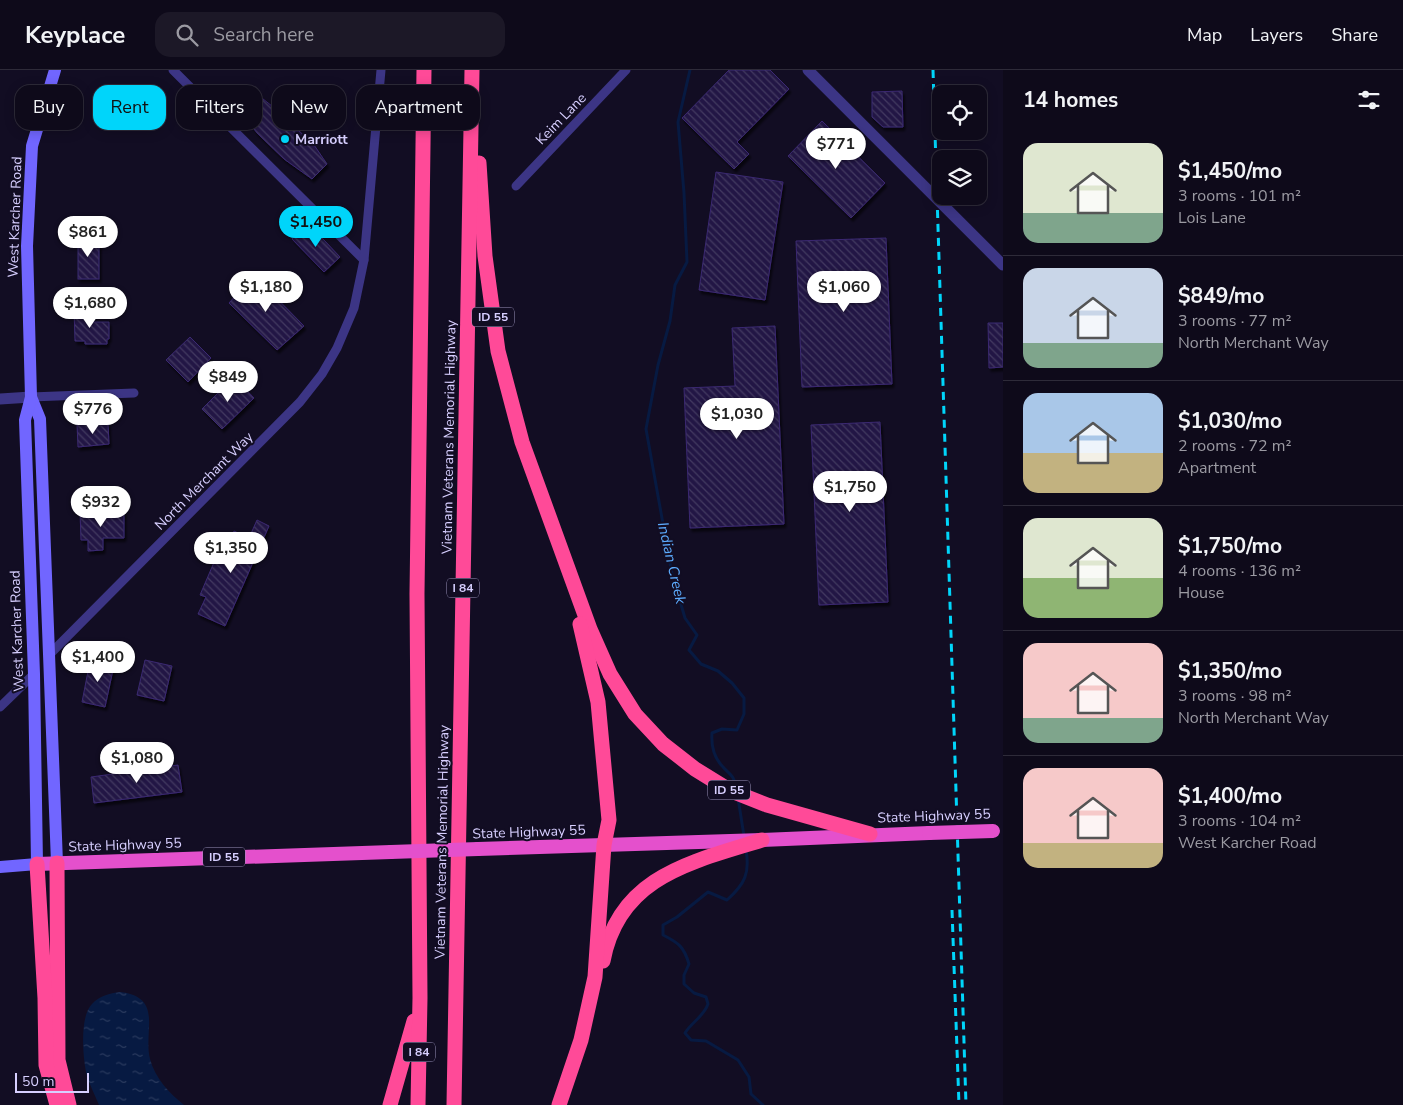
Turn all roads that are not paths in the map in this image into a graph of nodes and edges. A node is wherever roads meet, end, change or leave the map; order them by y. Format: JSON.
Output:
{"nodes":[{"id":1,"x":55,"y":70,"type":"edge"},
{"id":2,"x":173,"y":70,"type":"edge"},
{"id":3,"x":381,"y":70,"type":"edge"},
{"id":4,"x":424,"y":70,"type":"edge"},
{"id":5,"x":472,"y":70,"type":"edge"},
{"id":6,"x":626,"y":70,"type":"edge"},
{"id":7,"x":808,"y":70,"type":"edge"},
{"id":8,"x":516,"y":186,"type":"dead end"},
{"id":9,"x":364,"y":260,"type":"junction"},
{"id":10,"x":1003,"y":265,"type":"edge"},
{"id":11,"x":134,"y":393,"type":"dead end"},
{"id":12,"x":31,"y":398,"type":"junction"},
{"id":13,"x":0,"y":399,"type":"edge"},
{"id":14,"x":522,"y":442,"type":"junction"},
{"id":15,"x":30,"y":576,"type":"junction"},
{"id":16,"x":49,"y":655,"type":"junction"},
{"id":17,"x":34,"y":674,"type":"junction"},
{"id":18,"x":0,"y":707,"type":"edge"},
{"id":19,"x":998,"y":831,"type":"edge"},
{"id":20,"x":870,"y":834,"type":"junction"},
{"id":21,"x":762,"y":840,"type":"junction"},
{"id":22,"x":604,"y":846,"type":"junction"},
{"id":23,"x":57,"y":863,"type":"junction"},
{"id":24,"x":37,"y":864,"type":"junction"},
{"id":25,"x":0,"y":867,"type":"edge"},
{"id":26,"x":420,"y":998,"type":"junction"},
{"id":27,"x":57,"y":1105,"type":"edge"},
{"id":28,"x":69,"y":1105,"type":"edge"},
{"id":29,"x":390,"y":1105,"type":"edge"},
{"id":30,"x":418,"y":1105,"type":"edge"},
{"id":31,"x":454,"y":1105,"type":"edge"},
{"id":32,"x":558,"y":1105,"type":"edge"},
{"id":33,"x":564,"y":1105,"type":"edge"}],
"edges":[{"from":1,"to":12,"type":"main road","name":"West Karcher Road"},
{"from":2,"to":9,"type":"street"},
{"from":3,"to":9,"type":"street","name":"North Merchant Way"},
{"from":4,"to":26,"type":"highway","name":"Vietnam Veterans Memorial Highway","number":"I 84"},
{"from":5,"to":14,"type":"highway","number":"ID 55"},
{"from":5,"to":31,"type":"highway","name":"Vietnam Veterans Memorial Highway","number":"I 84"},
{"from":6,"to":8,"type":"street","name":"Keim Lane"},
{"from":7,"to":10,"type":"street"},
{"from":9,"to":16,"type":"street","name":"North Merchant Way"},
{"from":11,"to":12,"type":"street"},
{"from":12,"to":13,"type":"street"},
{"from":12,"to":15,"type":"main road","name":"West Karcher Road"},
{"from":12,"to":16,"type":"main road","name":"West Karcher Road"},
{"from":14,"to":20,"type":"highway","number":"ID 55"},
{"from":14,"to":22,"type":"highway"},
{"from":15,"to":16,"type":"main road"},
{"from":15,"to":17,"type":"main road","name":"West Karcher Road"},
{"from":16,"to":23,"type":"main road","name":"West Karcher Road"},
{"from":17,"to":18,"type":"street"},
{"from":17,"to":24,"type":"main road","name":"West Karcher Road"},
{"from":19,"to":20,"type":"highway","name":"State Highway 55","number":"ID 55","bridge":true},
{"from":20,"to":21,"type":"highway","name":"State Highway 55","number":"ID 55"},
{"from":21,"to":22,"type":"highway","name":"State Highway 55","number":"ID 55"},
{"from":21,"to":33,"type":"highway"},
{"from":22,"to":23,"type":"highway","name":"State Highway 55","number":"ID 55","bridge":true},
{"from":22,"to":32,"type":"highway"},
{"from":23,"to":24,"type":"highway","name":"State Highway 55"},
{"from":23,"to":28,"type":"highway"},
{"from":24,"to":25,"type":"main road"},
{"from":24,"to":27,"type":"highway"},
{"from":26,"to":29,"type":"highway"},
{"from":26,"to":30,"type":"highway","number":"I 84"}]}
